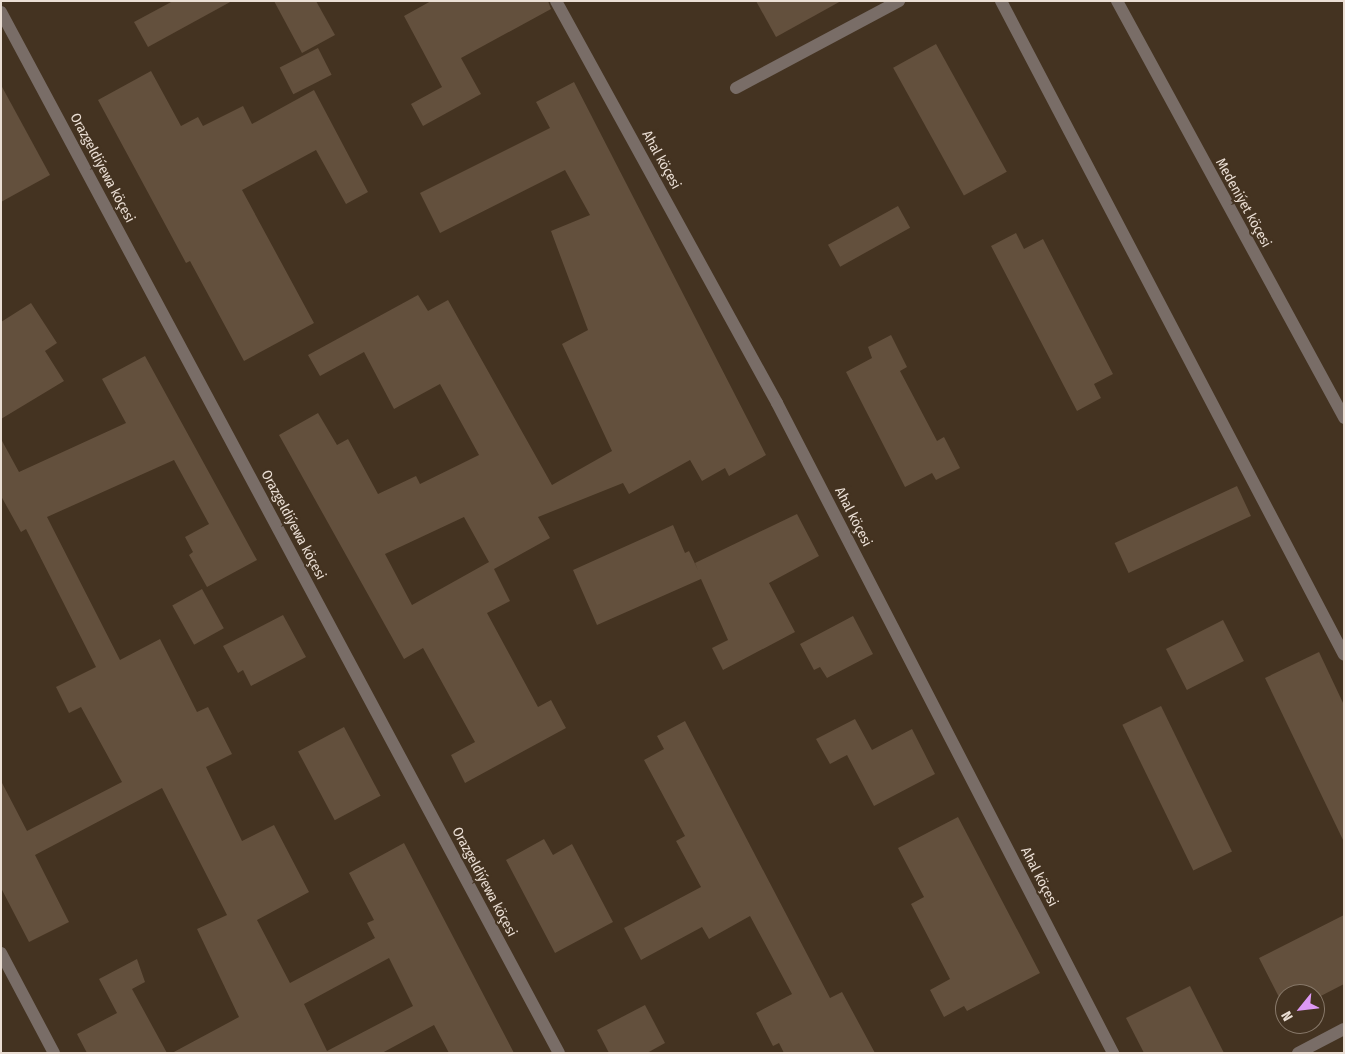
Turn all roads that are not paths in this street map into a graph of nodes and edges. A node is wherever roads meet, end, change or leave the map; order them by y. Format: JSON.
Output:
{"nodes":[{"id":1,"x":556,"y":1,"type":"edge"},
{"id":2,"x":899,"y":1,"type":"edge"},
{"id":3,"x":1000,"y":1,"type":"edge"},
{"id":4,"x":1117,"y":1,"type":"edge"},
{"id":5,"x":1,"y":12,"type":"edge"},
{"id":6,"x":736,"y":88,"type":"dead end"},
{"id":7,"x":1344,"y":418,"type":"edge"},
{"id":8,"x":1344,"y":655,"type":"edge"},
{"id":9,"x":1,"y":953,"type":"edge"},
{"id":10,"x":1344,"y":1029,"type":"edge"},
{"id":11,"x":54,"y":1053,"type":"edge"},
{"id":12,"x":558,"y":1053,"type":"edge"},
{"id":13,"x":1112,"y":1053,"type":"edge"},
{"id":14,"x":1298,"y":1053,"type":"edge"}],
"edges":[{"from":1,"to":13,"type":"street","name":"Ahal köçesi"},
{"from":2,"to":6,"type":"street"},
{"from":3,"to":8,"type":"street"},
{"from":4,"to":7,"type":"street","name":"Medeniýet köçesi"},
{"from":5,"to":12,"type":"street","name":"Orazgeldiýewa köçesi"},
{"from":9,"to":11,"type":"street"},
{"from":10,"to":14,"type":"street"}]}
